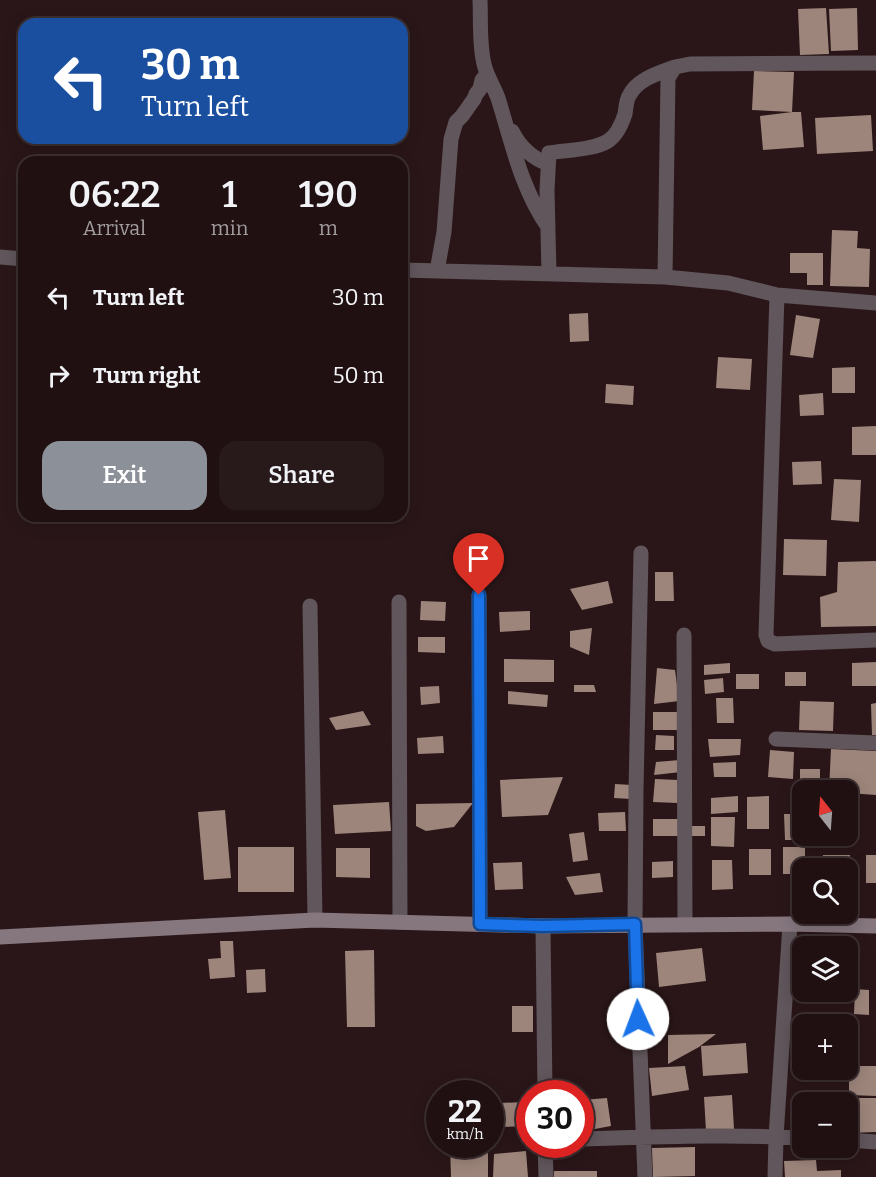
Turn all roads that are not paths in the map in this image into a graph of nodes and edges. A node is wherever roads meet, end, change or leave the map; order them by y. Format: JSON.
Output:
{"nodes":[{"id":1,"x":480,"y":0,"type":"edge"},
{"id":2,"x":876,"y":63,"type":"edge"},
{"id":3,"x":675,"y":67,"type":"junction"},
{"id":4,"x":487,"y":74,"type":"junction"},
{"id":5,"x":506,"y":123,"type":"junction"},
{"id":6,"x":548,"y":164,"type":"junction"},
{"id":7,"x":548,"y":227,"type":"junction"},
{"id":8,"x":0,"y":257,"type":"edge"},
{"id":9,"x":18,"y":258,"type":"edge"},
{"id":10,"x":408,"y":270,"type":"edge"},
{"id":11,"x":437,"y":271,"type":"junction"},
{"id":12,"x":549,"y":274,"type":"junction"},
{"id":13,"x":665,"y":277,"type":"junction"},
{"id":14,"x":777,"y":295,"type":"junction"},
{"id":15,"x":876,"y":303,"type":"edge"},
{"id":16,"x":641,"y":553,"type":"dead end"},
{"id":17,"x":479,"y":595,"type":"dead end"},
{"id":18,"x":399,"y":602,"type":"dead end"},
{"id":19,"x":310,"y":606,"type":"dead end"},
{"id":20,"x":684,"y":634,"type":"dead end"},
{"id":21,"x":876,"y":640,"type":"edge"},
{"id":22,"x":776,"y":739,"type":"dead end"},
{"id":23,"x":876,"y":743,"type":"edge"},
{"id":24,"x":315,"y":920,"type":"junction"},
{"id":25,"x":400,"y":922,"type":"junction"},
{"id":26,"x":480,"y":924,"type":"junction"},
{"id":27,"x":635,"y":924,"type":"junction"},
{"id":28,"x":685,"y":924,"type":"junction"},
{"id":29,"x":790,"y":924,"type":"junction"},
{"id":30,"x":543,"y":926,"type":"junction"},
{"id":31,"x":876,"y":926,"type":"edge"},
{"id":32,"x":0,"y":937,"type":"edge"},
{"id":33,"x":545,"y":1080,"type":"edge"},
{"id":34,"x":643,"y":1137,"type":"junction"},
{"id":35,"x":776,"y":1137,"type":"junction"},
{"id":36,"x":792,"y":1138,"type":"edge"},
{"id":37,"x":594,"y":1139,"type":"edge"},
{"id":38,"x":858,"y":1141,"type":"edge"},
{"id":39,"x":876,"y":1142,"type":"edge"},
{"id":40,"x":545,"y":1158,"type":"edge"},
{"id":41,"x":546,"y":1177,"type":"edge"},
{"id":42,"x":645,"y":1177,"type":"edge"},
{"id":43,"x":775,"y":1177,"type":"edge"}],
"edges":[{"from":1,"to":4,"type":"street"},
{"from":2,"to":3,"type":"street"},
{"from":3,"to":6,"type":"street"},
{"from":3,"to":13,"type":"street"},
{"from":4,"to":5,"type":"street"},
{"from":4,"to":11,"type":"street"},
{"from":5,"to":6,"type":"street"},
{"from":5,"to":7,"type":"street"},
{"from":6,"to":7,"type":"street"},
{"from":7,"to":12,"type":"street"},
{"from":8,"to":9,"type":"street"},
{"from":10,"to":11,"type":"street"},
{"from":11,"to":12,"type":"street"},
{"from":12,"to":13,"type":"street"},
{"from":13,"to":14,"type":"street"},
{"from":14,"to":15,"type":"street"},
{"from":14,"to":21,"type":"street"},
{"from":16,"to":27,"type":"street"},
{"from":17,"to":26,"type":"street"},
{"from":18,"to":25,"type":"street"},
{"from":19,"to":24,"type":"street"},
{"from":20,"to":28,"type":"street"},
{"from":22,"to":23,"type":"street"},
{"from":24,"to":25,"type":"street"},
{"from":24,"to":32,"type":"street"},
{"from":25,"to":26,"type":"street"},
{"from":26,"to":30,"type":"street"},
{"from":27,"to":28,"type":"street"},
{"from":27,"to":30,"type":"street"},
{"from":27,"to":34,"type":"street"},
{"from":28,"to":29,"type":"street"},
{"from":29,"to":31,"type":"street"},
{"from":29,"to":35,"type":"street"},
{"from":30,"to":33,"type":"street"},
{"from":34,"to":35,"type":"street"},
{"from":34,"to":37,"type":"street"},
{"from":34,"to":42,"type":"street"},
{"from":35,"to":36,"type":"street"},
{"from":35,"to":43,"type":"street"},
{"from":38,"to":39,"type":"street"},
{"from":40,"to":41,"type":"street"}]}
